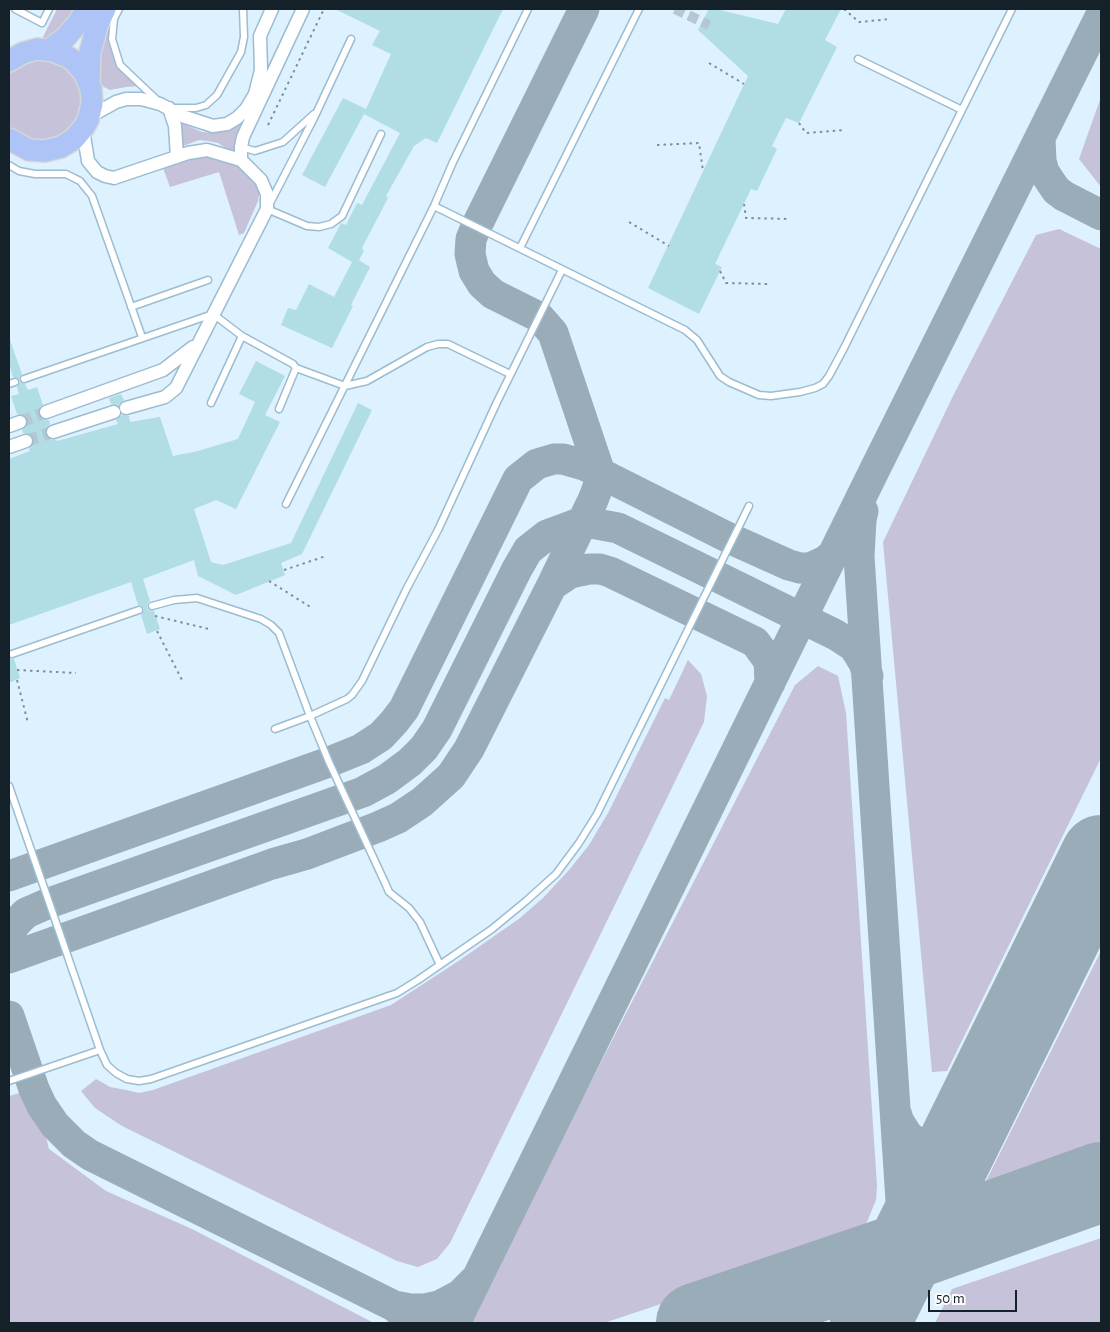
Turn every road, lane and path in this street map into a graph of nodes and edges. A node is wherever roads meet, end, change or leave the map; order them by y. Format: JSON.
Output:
{"nodes":[{"id":1,"x":15,"y":9,"type":"edge"},
{"id":2,"x":49,"y":9,"type":"edge"},
{"id":3,"x":87,"y":9,"type":"edge"},
{"id":4,"x":105,"y":9,"type":"edge"},
{"id":5,"x":119,"y":9,"type":"edge"},
{"id":6,"x":243,"y":9,"type":"edge"},
{"id":7,"x":272,"y":9,"type":"edge"},
{"id":8,"x":303,"y":9,"type":"edge"},
{"id":9,"x":324,"y":9,"type":"edge"},
{"id":10,"x":528,"y":9,"type":"edge"},
{"id":11,"x":640,"y":9,"type":"edge"},
{"id":12,"x":844,"y":9,"type":"edge"},
{"id":13,"x":1012,"y":9,"type":"edge"},
{"id":14,"x":891,"y":19,"type":"dead end"},
{"id":15,"x":351,"y":39,"type":"dead end"},
{"id":16,"x":49,"y":50,"type":"junction"},
{"id":17,"x":13,"y":53,"type":"edge"},
{"id":18,"x":858,"y":59,"type":"dead end"},
{"id":19,"x":709,"y":63,"type":"dead end"},
{"id":20,"x":268,"y":82,"type":"junction"},
{"id":21,"x":89,"y":84,"type":"junction"},
{"id":22,"x":744,"y":84,"type":"dead end"},
{"id":23,"x":255,"y":94,"type":"junction"},
{"id":24,"x":165,"y":106,"type":"junction"},
{"id":25,"x":962,"y":110,"type":"junction"},
{"id":26,"x":317,"y":112,"type":"junction"},
{"id":27,"x":86,"y":123,"type":"junction"},
{"id":28,"x":799,"y":123,"type":"dead end"},
{"id":29,"x":268,"y":125,"type":"dead end"},
{"id":30,"x":844,"y":130,"type":"dead end"},
{"id":31,"x":381,"y":134,"type":"dead end"},
{"id":32,"x":9,"y":139,"type":"edge"},
{"id":33,"x":656,"y":145,"type":"dead end"},
{"id":34,"x":241,"y":147,"type":"junction"},
{"id":35,"x":177,"y":157,"type":"junction"},
{"id":36,"x":241,"y":160,"type":"junction"},
{"id":37,"x":9,"y":165,"type":"edge"},
{"id":38,"x":704,"y":170,"type":"dead end"},
{"id":39,"x":744,"y":204,"type":"dead end"},
{"id":40,"x":434,"y":206,"type":"junction"},
{"id":41,"x":267,"y":209,"type":"junction"},
{"id":42,"x":790,"y":219,"type":"dead end"},
{"id":43,"x":629,"y":222,"type":"dead end"},
{"id":44,"x":669,"y":246,"type":"dead end"},
{"id":45,"x":520,"y":248,"type":"junction"},
{"id":46,"x":562,"y":270,"type":"junction"},
{"id":47,"x":720,"y":271,"type":"dead end"},
{"id":48,"x":208,"y":280,"type":"dead end"},
{"id":49,"x":770,"y":284,"type":"dead end"},
{"id":50,"x":131,"y":307,"type":"junction"},
{"id":51,"x":213,"y":314,"type":"junction"},
{"id":52,"x":242,"y":336,"type":"junction"},
{"id":53,"x":142,"y":337,"type":"junction"},
{"id":54,"x":197,"y":344,"type":"junction"},
{"id":55,"x":296,"y":368,"type":"junction"},
{"id":56,"x":510,"y":374,"type":"junction"},
{"id":57,"x":24,"y":379,"type":"dead end"},
{"id":58,"x":345,"y":386,"type":"junction"},
{"id":59,"x":211,"y":403,"type":"dead end"},
{"id":60,"x":279,"y":409,"type":"dead end"},
{"id":61,"x":46,"y":412,"type":"tunnel mouth"},
{"id":62,"x":53,"y":432,"type":"tunnel mouth"},
{"id":63,"x":26,"y":441,"type":"tunnel mouth"},
{"id":64,"x":9,"y":447,"type":"edge"},
{"id":65,"x":286,"y":504,"type":"dead end"},
{"id":66,"x":749,"y":506,"type":"dead end"},
{"id":67,"x":326,"y":556,"type":"dead end"},
{"id":68,"x":284,"y":570,"type":"dead end"},
{"id":69,"x":269,"y":581,"type":"dead end"},
{"id":70,"x":152,"y":606,"type":"dead end"},
{"id":71,"x":312,"y":608,"type":"dead end"},
{"id":72,"x":140,"y":610,"type":"dead end"},
{"id":73,"x":156,"y":616,"type":"dead end"},
{"id":74,"x":209,"y":629,"type":"dead end"},
{"id":75,"x":157,"y":630,"type":"dead end"},
{"id":76,"x":12,"y":654,"type":"dead end"},
{"id":77,"x":17,"y":670,"type":"dead end"},
{"id":78,"x":76,"y":673,"type":"dead end"},
{"id":79,"x":17,"y":680,"type":"dead end"},
{"id":80,"x":183,"y":682,"type":"dead end"},
{"id":81,"x":310,"y":716,"type":"junction"},
{"id":82,"x":28,"y":723,"type":"dead end"},
{"id":83,"x":275,"y":728,"type":"dead end"},
{"id":84,"x":9,"y":786,"type":"edge"},
{"id":85,"x":440,"y":965,"type":"junction"},
{"id":86,"x":100,"y":1050,"type":"junction"},
{"id":87,"x":9,"y":1081,"type":"edge"}],
"edges":[{"from":1,"to":2,"type":"lane"},
{"from":3,"to":16,"type":"highway"},
{"from":4,"to":21,"type":"highway"},
{"from":5,"to":24,"type":"lane"},
{"from":6,"to":24,"type":"lane"},
{"from":7,"to":23,"type":"street"},
{"from":8,"to":20,"type":"street"},
{"from":9,"to":29,"type":"path"},
{"from":10,"to":40,"type":"lane"},
{"from":11,"to":45,"type":"lane"},
{"from":12,"to":14,"type":"path"},
{"from":13,"to":25,"type":"lane"},
{"from":15,"to":26,"type":"lane"},
{"from":16,"to":17,"type":"highway"},
{"from":16,"to":21,"type":"highway"},
{"from":18,"to":25,"type":"lane"},
{"from":19,"to":22,"type":"path"},
{"from":20,"to":23,"type":"street"},
{"from":20,"to":34,"type":"street"},
{"from":21,"to":27,"type":"highway"},
{"from":23,"to":24,"type":"street"},
{"from":24,"to":27,"type":"street"},
{"from":24,"to":35,"type":"street"},
{"from":25,"to":46,"type":"lane"},
{"from":26,"to":34,"type":"lane"},
{"from":26,"to":41,"type":"lane"},
{"from":27,"to":32,"type":"highway"},
{"from":27,"to":35,"type":"street"},
{"from":28,"to":30,"type":"path"},
{"from":31,"to":41,"type":"lane"},
{"from":33,"to":38,"type":"path"},
{"from":34,"to":36,"type":"street"},
{"from":35,"to":36,"type":"street"},
{"from":36,"to":41,"type":"street"},
{"from":37,"to":50,"type":"lane"},
{"from":39,"to":42,"type":"path"},
{"from":40,"to":45,"type":"lane"},
{"from":40,"to":58,"type":"lane"},
{"from":41,"to":51,"type":"street"},
{"from":43,"to":44,"type":"path"},
{"from":45,"to":46,"type":"lane"},
{"from":46,"to":56,"type":"lane"},
{"from":47,"to":49,"type":"path"},
{"from":48,"to":50,"type":"lane"},
{"from":50,"to":53,"type":"lane"},
{"from":51,"to":52,"type":"lane"},
{"from":51,"to":53,"type":"lane"},
{"from":51,"to":54,"type":"street"},
{"from":52,"to":55,"type":"lane"},
{"from":52,"to":59,"type":"lane"},
{"from":53,"to":57,"type":"lane"},
{"from":54,"to":61,"type":"street"},
{"from":54,"to":62,"type":"street"},
{"from":55,"to":58,"type":"lane"},
{"from":55,"to":60,"type":"lane"},
{"from":56,"to":58,"type":"lane"},
{"from":56,"to":81,"type":"lane"},
{"from":58,"to":65,"type":"lane"},
{"from":63,"to":64,"type":"street"},
{"from":66,"to":85,"type":"lane"},
{"from":67,"to":68,"type":"path"},
{"from":69,"to":71,"type":"path"},
{"from":70,"to":81,"type":"lane"},
{"from":72,"to":76,"type":"lane"},
{"from":73,"to":74,"type":"path"},
{"from":75,"to":80,"type":"path"},
{"from":77,"to":78,"type":"path"},
{"from":79,"to":82,"type":"path"},
{"from":81,"to":83,"type":"lane"},
{"from":81,"to":85,"type":"lane"},
{"from":84,"to":86,"type":"lane"},
{"from":85,"to":86,"type":"lane"},
{"from":86,"to":87,"type":"lane"}]}
